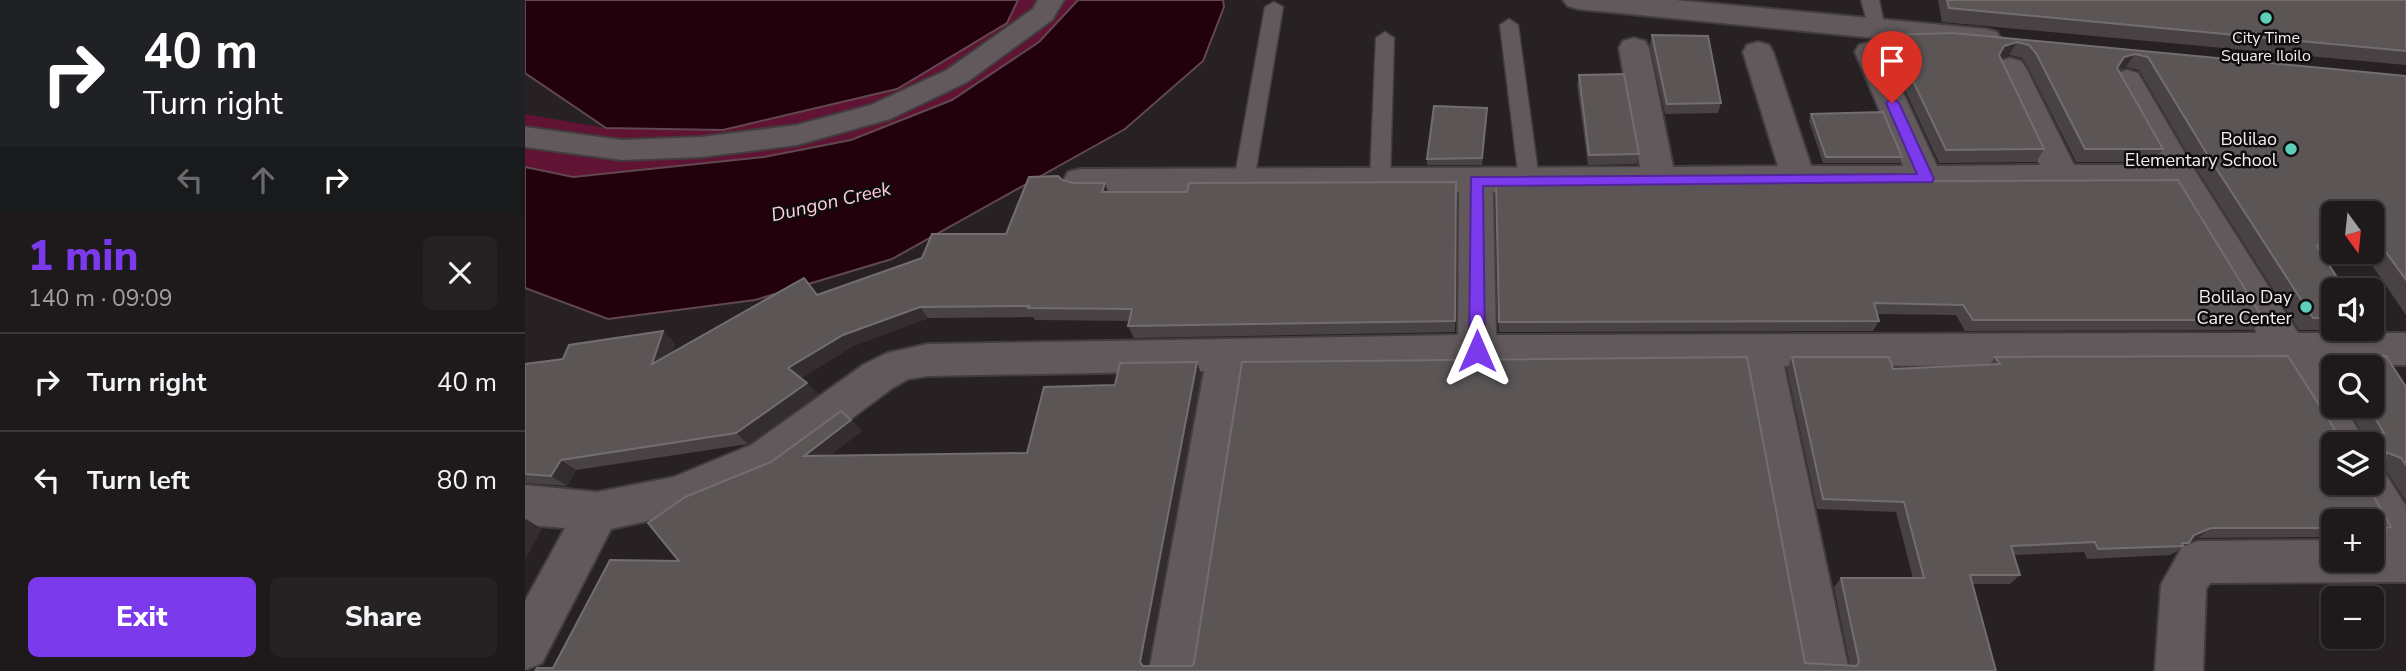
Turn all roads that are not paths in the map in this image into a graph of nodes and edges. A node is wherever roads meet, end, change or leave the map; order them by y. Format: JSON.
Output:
{"nodes":[{"id":1,"x":1051,"y":0,"type":"edge"},
{"id":2,"x":1578,"y":0,"type":"edge"},
{"id":3,"x":1690,"y":5,"type":"edge"},
{"id":4,"x":1274,"y":7,"type":"dead end"},
{"id":5,"x":1509,"y":25,"type":"dead end"},
{"id":6,"x":1872,"y":27,"type":"edge"},
{"id":7,"x":1385,"y":38,"type":"dead end"},
{"id":8,"x":1634,"y":48,"type":"dead end"},
{"id":9,"x":1758,"y":52,"type":"dead end"},
{"id":10,"x":2127,"y":80,"type":"edge"},
{"id":11,"x":525,"y":137,"type":"edge"},
{"id":12,"x":2181,"y":177,"type":"junction"},
{"id":13,"x":2063,"y":178,"type":"junction"},
{"id":14,"x":1927,"y":179,"type":"junction"},
{"id":15,"x":1380,"y":180,"type":"junction"},
{"id":16,"x":1529,"y":180,"type":"junction"},
{"id":17,"x":1659,"y":180,"type":"junction"},
{"id":18,"x":1799,"y":180,"type":"junction"},
{"id":19,"x":1080,"y":181,"type":"edge"},
{"id":20,"x":1244,"y":181,"type":"junction"},
{"id":21,"x":1476,"y":181,"type":"junction"},
{"id":22,"x":2287,"y":348,"type":"junction"},
{"id":23,"x":2406,"y":349,"type":"edge"},
{"id":24,"x":1761,"y":350,"type":"junction"},
{"id":25,"x":1477,"y":351,"type":"junction"},
{"id":26,"x":1226,"y":356,"type":"junction"},
{"id":27,"x":2338,"y":432,"type":"edge"},
{"id":28,"x":2375,"y":495,"type":"edge"},
{"id":29,"x":525,"y":505,"type":"edge"},
{"id":30,"x":597,"y":512,"type":"junction"},
{"id":31,"x":2406,"y":545,"type":"edge"},
{"id":32,"x":2406,"y":561,"type":"edge"},
{"id":33,"x":525,"y":647,"type":"edge"},
{"id":34,"x":1173,"y":671,"type":"edge"},
{"id":35,"x":1825,"y":671,"type":"edge"},
{"id":36,"x":2179,"y":671,"type":"edge"}],
"edges":[{"from":1,"to":11,"type":"street"},
{"from":2,"to":3,"type":"street"},
{"from":3,"to":6,"type":"street"},
{"from":4,"to":20,"type":"lane"},
{"from":5,"to":16,"type":"lane"},
{"from":6,"to":13,"type":"street"},
{"from":6,"to":14,"type":"street"},
{"from":7,"to":15,"type":"lane"},
{"from":8,"to":17,"type":"street"},
{"from":9,"to":18,"type":"street"},
{"from":10,"to":12,"type":"street"},
{"from":12,"to":13,"type":"street"},
{"from":12,"to":22,"type":"street"},
{"from":13,"to":14,"type":"street"},
{"from":14,"to":18,"type":"street"},
{"from":15,"to":20,"type":"street"},
{"from":15,"to":21,"type":"street"},
{"from":16,"to":17,"type":"street"},
{"from":16,"to":21,"type":"street"},
{"from":17,"to":18,"type":"street"},
{"from":19,"to":20,"type":"street"},
{"from":21,"to":25,"type":"street"},
{"from":22,"to":23,"type":"street"},
{"from":22,"to":24,"type":"street"},
{"from":22,"to":27,"type":"street"},
{"from":24,"to":25,"type":"street"},
{"from":24,"to":35,"type":"street"},
{"from":25,"to":26,"type":"street"},
{"from":26,"to":30,"type":"street"},
{"from":26,"to":34,"type":"street"},
{"from":28,"to":31,"type":"street"},
{"from":29,"to":30,"type":"street"},
{"from":30,"to":33,"type":"street"},
{"from":32,"to":36,"type":"street"}]}
